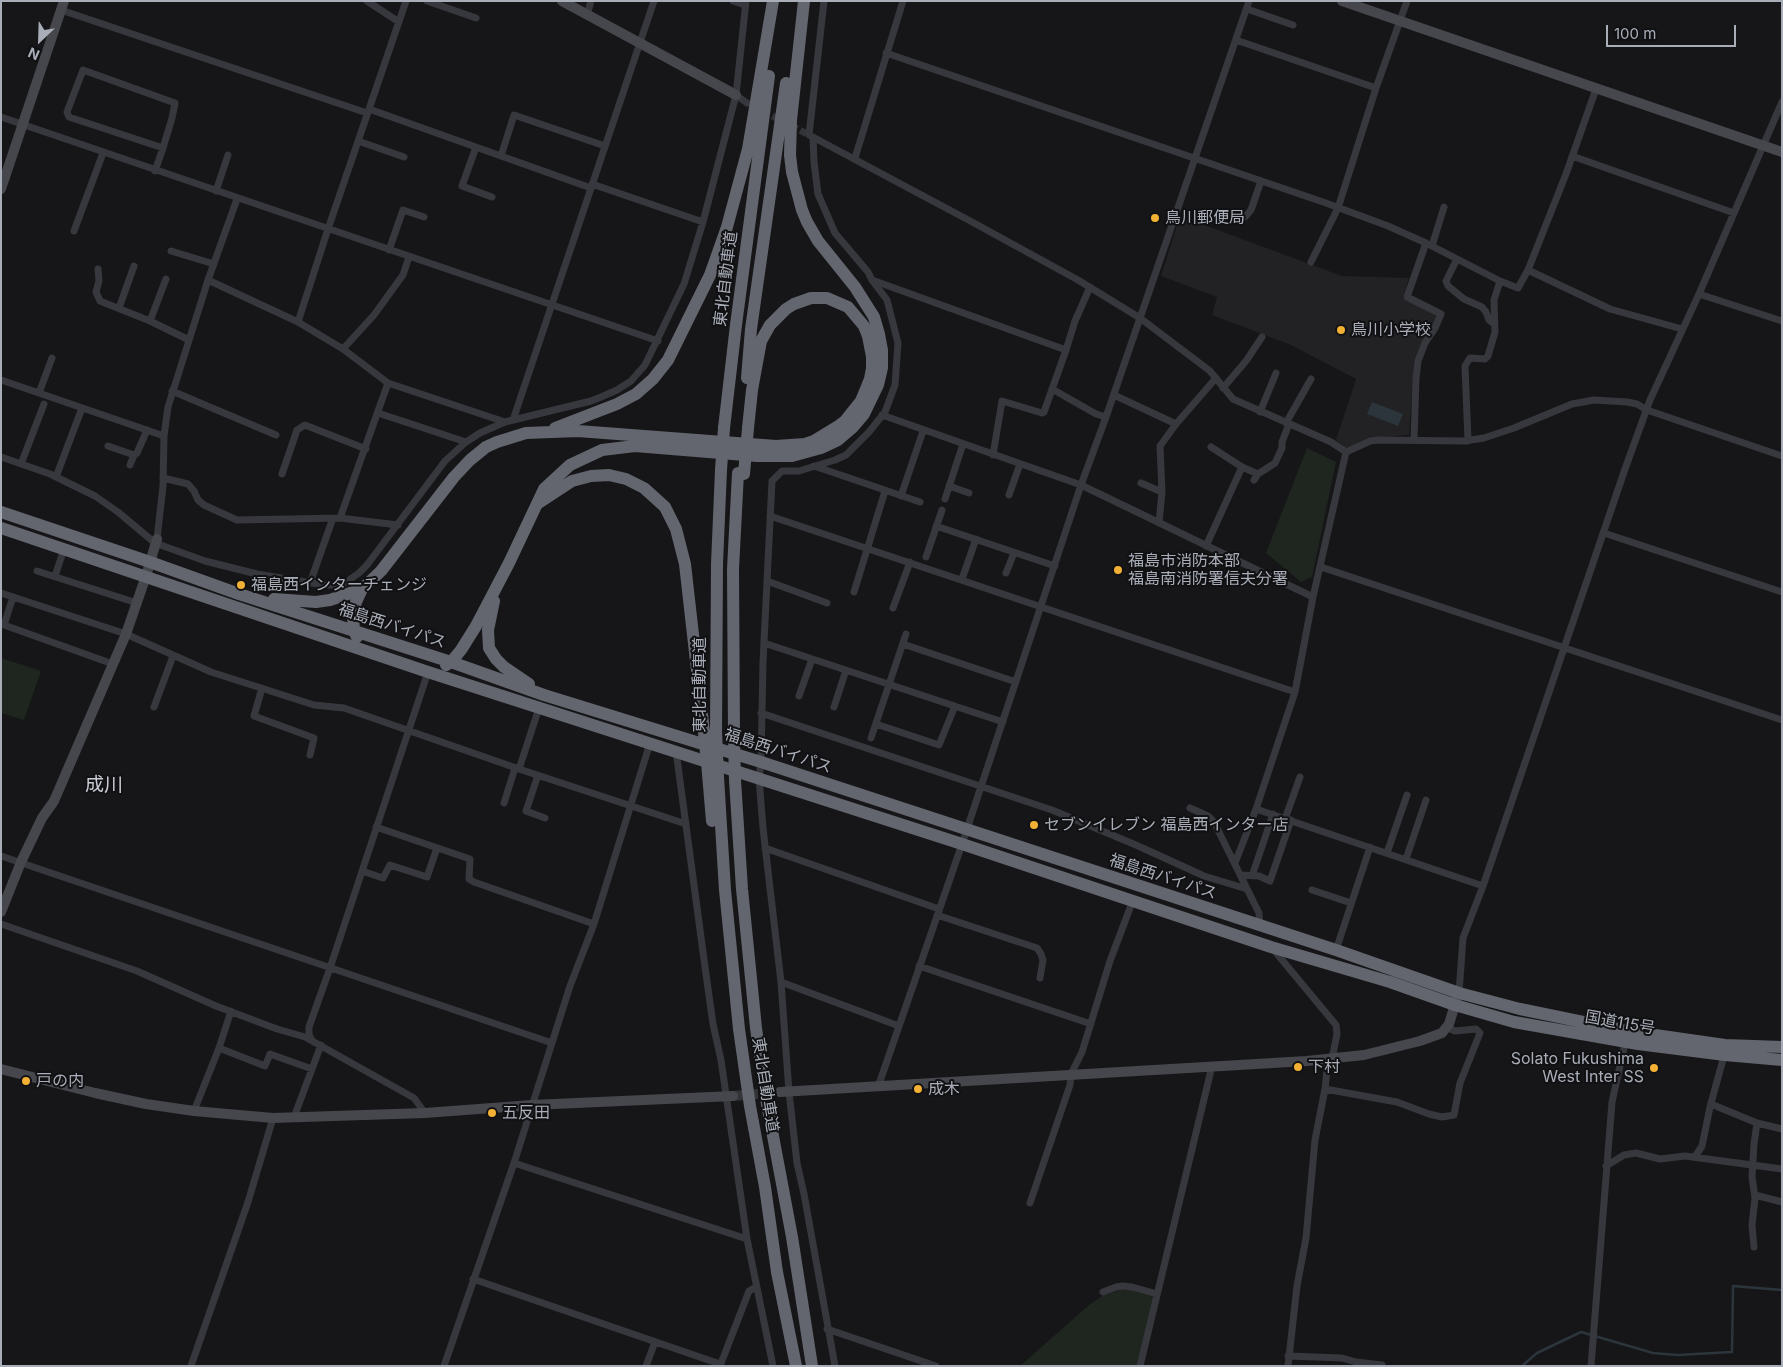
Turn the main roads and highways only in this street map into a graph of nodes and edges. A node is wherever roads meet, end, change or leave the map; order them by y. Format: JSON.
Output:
{"nodes":[{"id":1,"x":773,"y":1,"type":"edge"},
{"id":2,"x":780,"y":1,"type":"edge"},
{"id":3,"x":796,"y":1,"type":"edge"},
{"id":4,"x":804,"y":1,"type":"edge"},
{"id":5,"x":744,"y":428,"type":"junction"},
{"id":6,"x":544,"y":432,"type":"junction"},
{"id":7,"x":537,"y":504,"type":"junction"},
{"id":8,"x":1,"y":512,"type":"edge"},
{"id":9,"x":1,"y":528,"type":"edge"},
{"id":10,"x":362,"y":589,"type":"junction"},
{"id":11,"x":496,"y":589,"type":"junction"},
{"id":12,"x":239,"y":594,"type":"junction"},
{"id":13,"x":354,"y":632,"type":"junction"},
{"id":14,"x":366,"y":651,"type":"junction"},
{"id":15,"x":451,"y":662,"type":"junction"},
{"id":16,"x":428,"y":672,"type":"junction"},
{"id":17,"x":544,"y":695,"type":"junction"},
{"id":18,"x":710,"y":732,"type":"junction"},
{"id":19,"x":1457,"y":999,"type":"junction"},
{"id":20,"x":1782,"y":1047,"type":"edge"},
{"id":21,"x":1725,"y":1050,"type":"junction"},
{"id":22,"x":1782,"y":1060,"type":"edge"},
{"id":23,"x":796,"y":1366,"type":"edge"},
{"id":24,"x":812,"y":1366,"type":"edge"}],
"edges":[{"from":1,"to":6,"type":"highway"},
{"from":2,"to":18,"type":"highway","name":"東北自動車道","bridge":true},
{"from":3,"to":5,"type":"highway","name":"東北自動車道"},
{"from":4,"to":7,"type":"highway"},
{"from":5,"to":6,"type":"highway"},
{"from":5,"to":24,"type":"highway","name":"東北自動車道","bridge":true},
{"from":6,"to":10,"type":"highway"},
{"from":7,"to":11,"type":"highway"},
{"from":7,"to":18,"type":"highway"},
{"from":8,"to":12,"type":"highway","name":"福島西バイパス"},
{"from":9,"to":14,"type":"highway","name":"福島西バイパス"},
{"from":10,"to":12,"type":"highway"},
{"from":10,"to":13,"type":"highway"},
{"from":11,"to":15,"type":"highway"},
{"from":11,"to":17,"type":"highway"},
{"from":12,"to":13,"type":"highway","name":"福島西バイパス"},
{"from":13,"to":14,"type":"highway"},
{"from":13,"to":15,"type":"highway","name":"福島西バイパス"},
{"from":14,"to":16,"type":"highway","name":"福島西バイパス"},
{"from":15,"to":16,"type":"highway"},
{"from":15,"to":17,"type":"highway","name":"福島西バイパス"},
{"from":16,"to":19,"type":"highway","name":"福島西バイパス"},
{"from":17,"to":19,"type":"highway","name":"福島西バイパス"},
{"from":18,"to":23,"type":"highway","name":"東北自動車道","bridge":true},
{"from":19,"to":21,"type":"highway","name":"国道115号"},
{"from":20,"to":21,"type":"highway","name":"国道115号"},
{"from":21,"to":22,"type":"highway","name":"国道115号"}]}
